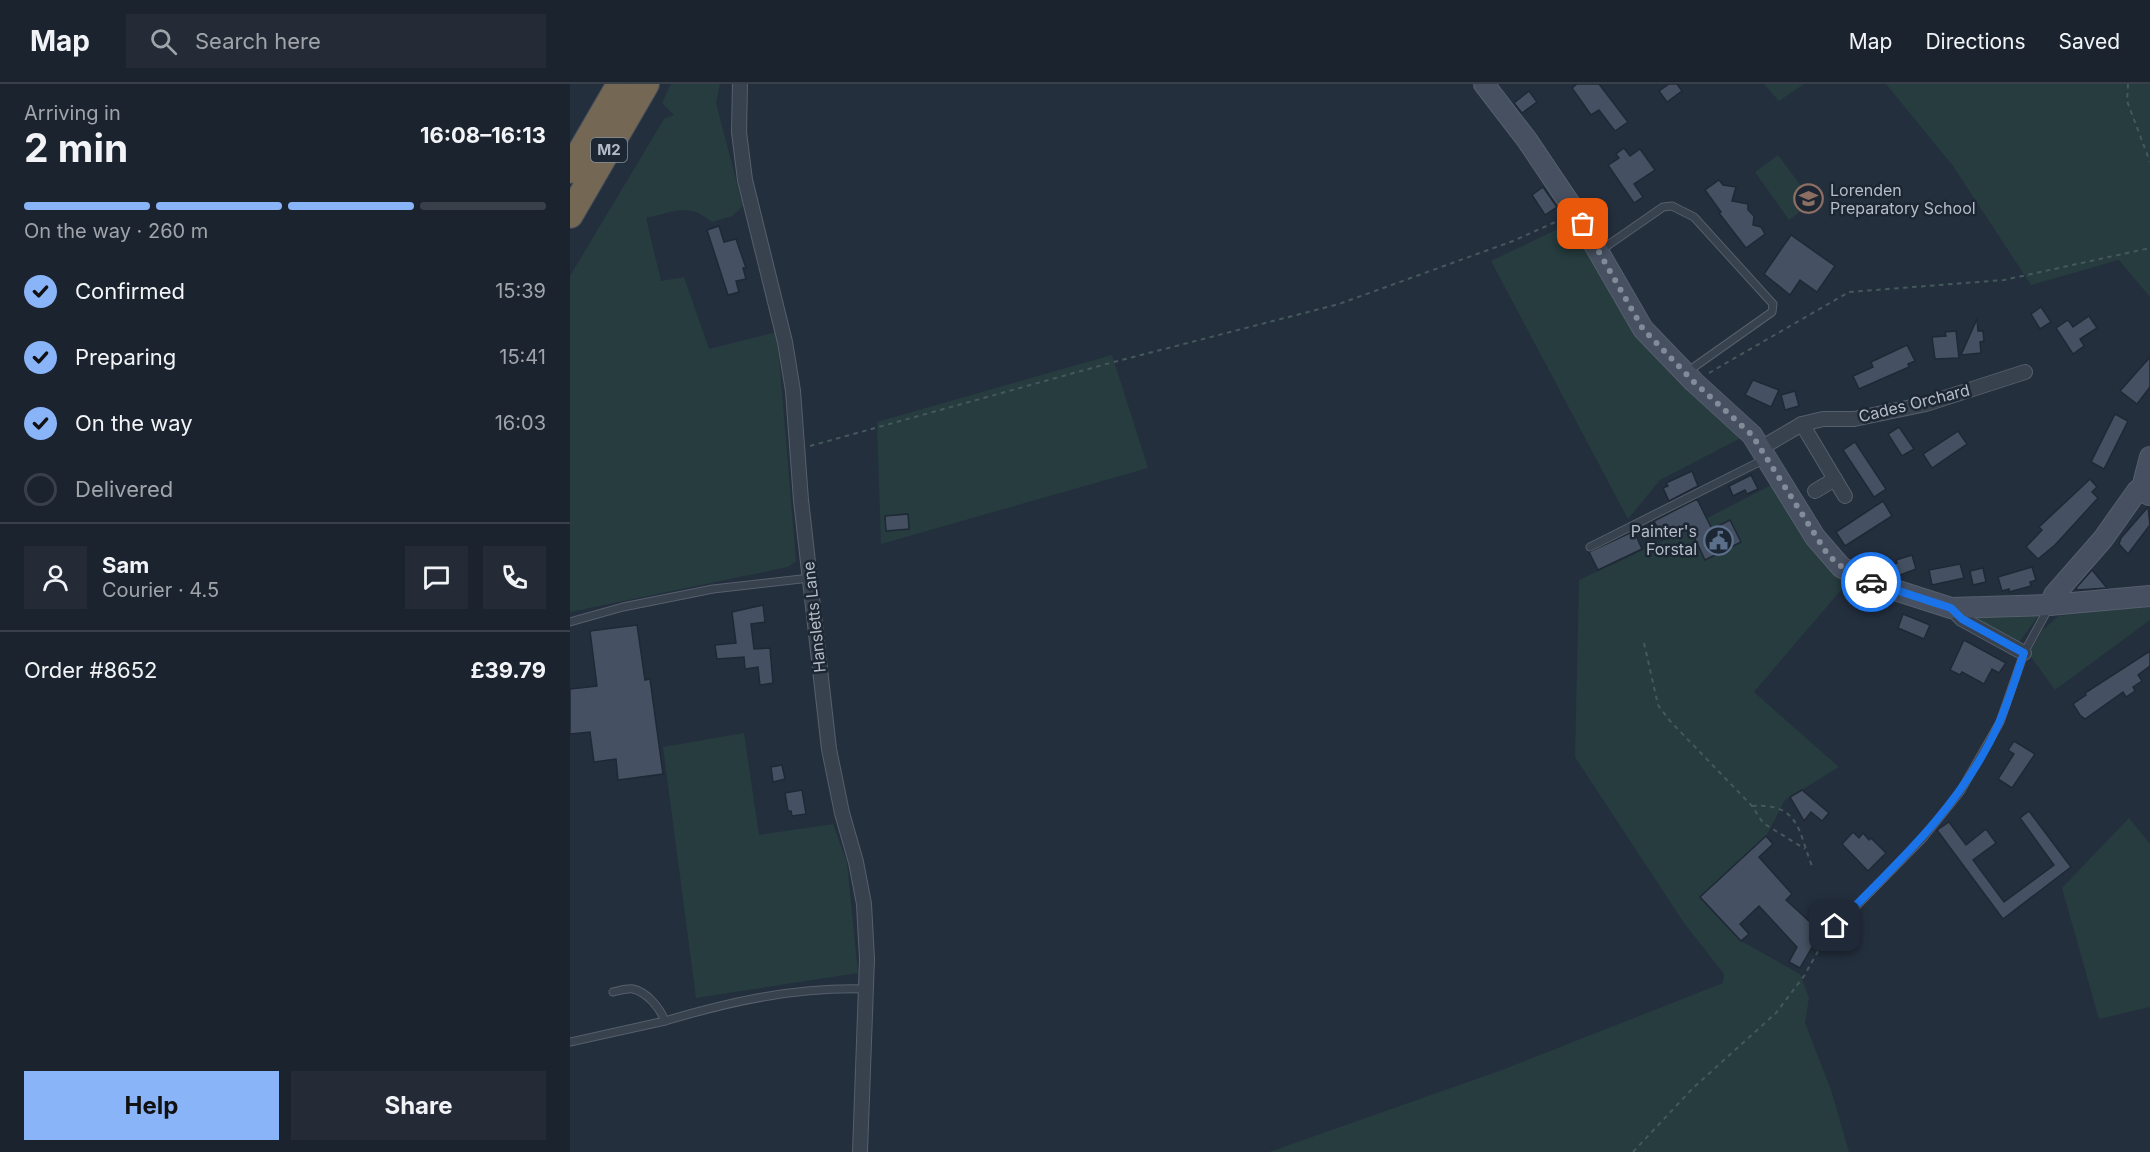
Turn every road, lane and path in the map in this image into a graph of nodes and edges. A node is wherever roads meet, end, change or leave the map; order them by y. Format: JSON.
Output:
{"nodes":[{"id":1,"x":620,"y":84,"type":"edge"},
{"id":2,"x":646,"y":84,"type":"edge"},
{"id":3,"x":740,"y":84,"type":"edge"},
{"id":4,"x":1484,"y":84,"type":"edge"},
{"id":5,"x":2128,"y":84,"type":"edge"},
{"id":6,"x":2150,"y":162,"type":"edge"},
{"id":7,"x":570,"y":170,"type":"edge"},
{"id":8,"x":1575,"y":213,"type":"junction"},
{"id":9,"x":570,"y":215,"type":"edge"},
{"id":10,"x":2150,"y":248,"type":"edge"},
{"id":11,"x":1599,"y":252,"type":"junction"},
{"id":12,"x":2025,"y":372,"type":"dead end"},
{"id":13,"x":1690,"y":377,"type":"junction"},
{"id":14,"x":1802,"y":424,"type":"junction"},
{"id":15,"x":798,"y":449,"type":"junction"},
{"id":16,"x":1764,"y":453,"type":"junction"},
{"id":17,"x":2150,"y":457,"type":"edge"},
{"id":18,"x":1835,"y":479,"type":"junction"},
{"id":19,"x":1815,"y":491,"type":"dead end"},
{"id":20,"x":2147,"y":491,"type":"edge"},
{"id":21,"x":1845,"y":496,"type":"dead end"},
{"id":22,"x":1590,"y":547,"type":"dead end"},
{"id":23,"x":810,"y":578,"type":"junction"},
{"id":24,"x":2150,"y":596,"type":"edge"},
{"id":25,"x":2050,"y":605,"type":"junction"},
{"id":26,"x":1951,"y":608,"type":"junction"},
{"id":27,"x":570,"y":622,"type":"edge"},
{"id":28,"x":1644,"y":643,"type":"dead end"},
{"id":29,"x":2024,"y":653,"type":"junction"},
{"id":30,"x":1752,"y":806,"type":"junction"},
{"id":31,"x":1805,"y":849,"type":"junction"},
{"id":32,"x":1812,"y":867,"type":"dead end"},
{"id":33,"x":1825,"y":938,"type":"joint"},
{"id":34,"x":866,"y":989,"type":"junction"},
{"id":35,"x":613,"y":992,"type":"dead end"},
{"id":36,"x":665,"y":1021,"type":"junction"},
{"id":37,"x":570,"y":1042,"type":"edge"},
{"id":38,"x":860,"y":1152,"type":"edge"},
{"id":39,"x":1634,"y":1152,"type":"edge"}],
"edges":[{"from":1,"to":7,"type":"highway","number":"M2"},
{"from":2,"to":9,"type":"highway","number":"M2"},
{"from":3,"to":15,"type":"street","name":"Hansletts Lane"},
{"from":4,"to":8,"type":"street"},
{"from":5,"to":6,"type":"path"},
{"from":8,"to":11,"type":"street"},
{"from":8,"to":15,"type":"path"},
{"from":10,"to":13,"type":"path"},
{"from":11,"to":13,"type":"street"},
{"from":11,"to":13,"type":"lane"},
{"from":12,"to":14,"type":"street","name":"Cades Orchard"},
{"from":13,"to":16,"type":"street"},
{"from":14,"to":16,"type":"street","name":"Cades Orchard"},
{"from":14,"to":18,"type":"street"},
{"from":15,"to":23,"type":"street","name":"Hansletts Lane"},
{"from":16,"to":22,"type":"lane"},
{"from":16,"to":26,"type":"street"},
{"from":17,"to":20,"type":"street"},
{"from":18,"to":19,"type":"street"},
{"from":18,"to":21,"type":"street"},
{"from":20,"to":25,"type":"street"},
{"from":23,"to":27,"type":"lane"},
{"from":23,"to":34,"type":"street","name":"Hansletts Lane"},
{"from":24,"to":25,"type":"street"},
{"from":25,"to":26,"type":"street"},
{"from":25,"to":29,"type":"lane"},
{"from":26,"to":29,"type":"street"},
{"from":28,"to":30,"type":"path"},
{"from":29,"to":33,"type":"lane"},
{"from":30,"to":31,"type":"path"},
{"from":30,"to":31,"type":"path"},
{"from":31,"to":32,"type":"path"},
{"from":33,"to":39,"type":"path"},
{"from":34,"to":36,"type":"lane"},
{"from":34,"to":38,"type":"street","name":"Hansletts Lane"},
{"from":35,"to":36,"type":"lane"},
{"from":36,"to":37,"type":"lane"}]}
